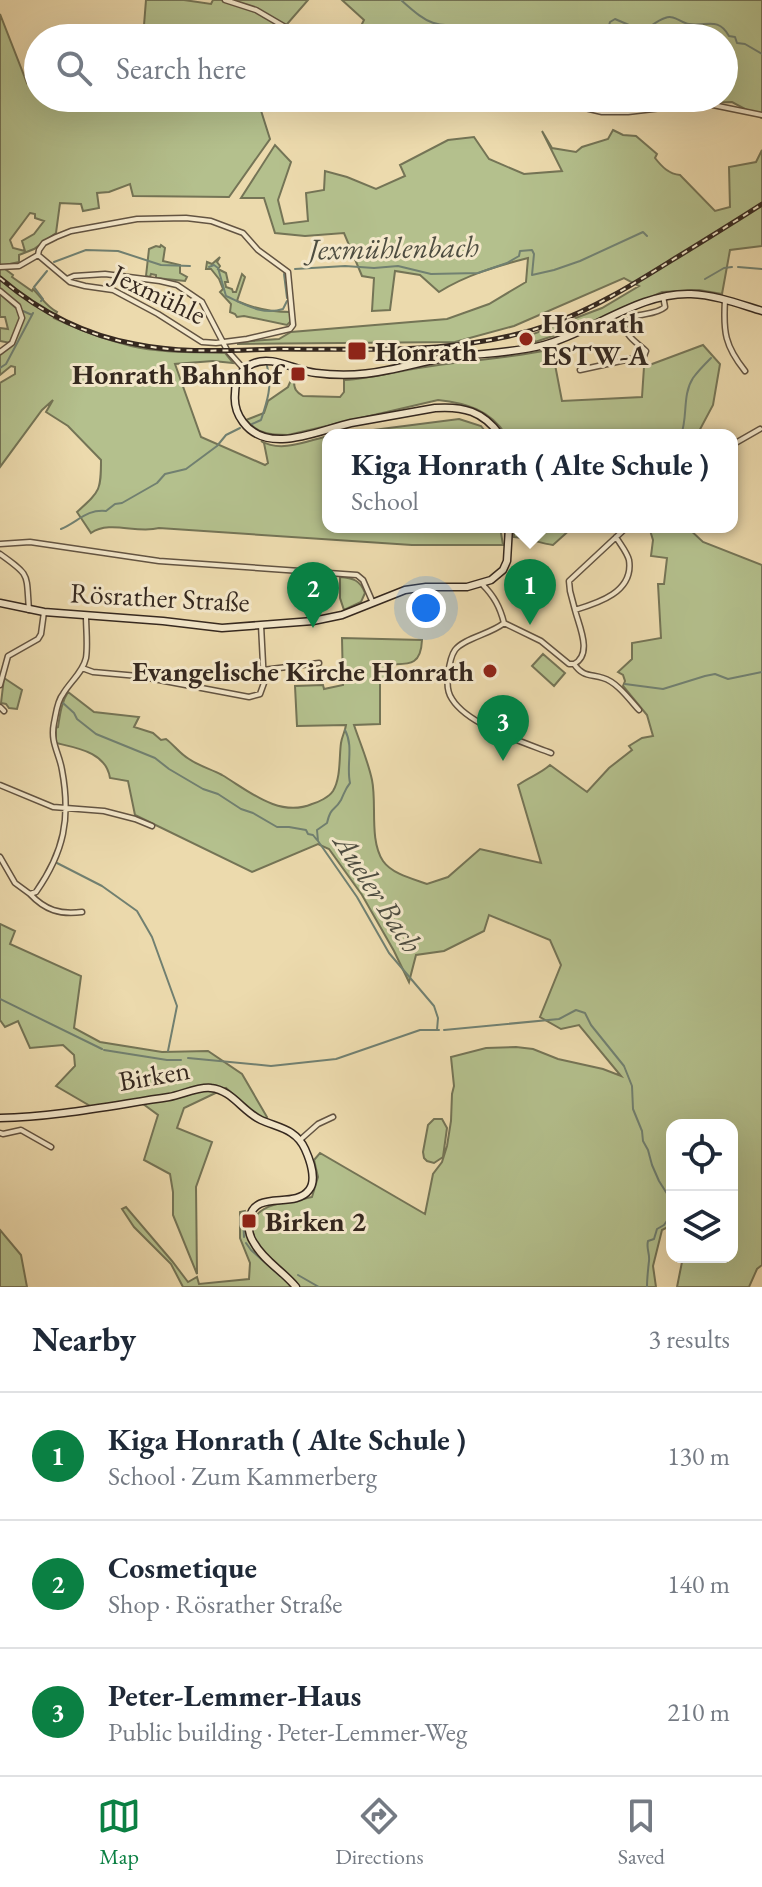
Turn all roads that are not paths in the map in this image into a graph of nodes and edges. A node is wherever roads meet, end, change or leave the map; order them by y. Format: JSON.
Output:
{"nodes":[{"id":1,"x":225,"y":0,"type":"edge"},
{"id":2,"x":280,"y":24,"type":"edge"},
{"id":3,"x":738,"y":110,"type":"edge"},
{"id":4,"x":762,"y":115,"type":"edge"},
{"id":5,"x":38,"y":255,"type":"junction"},
{"id":6,"x":0,"y":267,"type":"edge"},
{"id":7,"x":67,"y":279,"type":"junction"},
{"id":8,"x":0,"y":291,"type":"edge"},
{"id":9,"x":663,"y":296,"type":"junction"},
{"id":10,"x":725,"y":300,"type":"junction"},
{"id":11,"x":762,"y":311,"type":"edge"},
{"id":12,"x":222,"y":341,"type":"junction"},
{"id":13,"x":0,"y":352,"type":"edge"},
{"id":14,"x":244,"y":369,"type":"junction"},
{"id":15,"x":580,"y":370,"type":"dead end"},
{"id":16,"x":745,"y":371,"type":"dead end"},
{"id":17,"x":327,"y":429,"type":"edge"},
{"id":18,"x":496,"y":429,"type":"edge"},
{"id":19,"x":760,"y":429,"type":"dead end"},
{"id":20,"x":322,"y":430,"type":"edge"},
{"id":21,"x":738,"y":442,"type":"edge"},
{"id":22,"x":509,"y":533,"type":"edge"},
{"id":23,"x":620,"y":533,"type":"edge"},
{"id":24,"x":616,"y":537,"type":"junction"},
{"id":25,"x":0,"y":544,"type":"edge"},
{"id":26,"x":0,"y":554,"type":"edge"},
{"id":27,"x":482,"y":584,"type":"junction"},
{"id":28,"x":0,"y":603,"type":"edge"},
{"id":29,"x":373,"y":603,"type":"junction"},
{"id":30,"x":29,"y":610,"type":"junction"},
{"id":31,"x":575,"y":610,"type":"junction"},
{"id":32,"x":44,"y":612,"type":"junction"},
{"id":33,"x":86,"y":615,"type":"junction"},
{"id":34,"x":504,"y":623,"type":"junction"},
{"id":35,"x":261,"y":625,"type":"junction"},
{"id":36,"x":319,"y":663,"type":"dead end"},
{"id":37,"x":574,"y":664,"type":"junction"},
{"id":38,"x":82,"y":668,"type":"junction"},
{"id":39,"x":263,"y":670,"type":"junction"},
{"id":40,"x":0,"y":685,"type":"edge"},
{"id":41,"x":639,"y":710,"type":"dead end"},
{"id":42,"x":551,"y":753,"type":"dead end"},
{"id":43,"x":0,"y":785,"type":"edge"},
{"id":44,"x":67,"y":808,"type":"junction"},
{"id":45,"x":152,"y":826,"type":"dead end"},
{"id":46,"x":0,"y":857,"type":"edge"},
{"id":47,"x":30,"y":894,"type":"junction"},
{"id":48,"x":82,"y":912,"type":"dead end"},
{"id":49,"x":333,"y":1117,"type":"dead end"},
{"id":50,"x":0,"y":1118,"type":"edge"},
{"id":51,"x":0,"y":1133,"type":"edge"},
{"id":52,"x":300,"y":1140,"type":"junction"},
{"id":53,"x":51,"y":1147,"type":"dead end"},
{"id":54,"x":296,"y":1287,"type":"edge"}],
"edges":[{"from":1,"to":2,"type":"street"},
{"from":3,"to":4,"type":"street"},
{"from":5,"to":6,"type":"street","name":"Jexmühle"},
{"from":5,"to":7,"type":"street","name":"Jexmühle"},
{"from":5,"to":12,"type":"street","name":"Jexmühle"},
{"from":7,"to":12,"type":"street","name":"Jexmühle"},
{"from":7,"to":12,"type":"street"},
{"from":8,"to":13,"type":"street"},
{"from":9,"to":10,"type":"street"},
{"from":9,"to":14,"type":"street"},
{"from":9,"to":15,"type":"street"},
{"from":10,"to":11,"type":"street"},
{"from":10,"to":16,"type":"street"},
{"from":12,"to":14,"type":"street","name":"Jexmühle"},
{"from":14,"to":20,"type":"street"},
{"from":17,"to":18,"type":"street"},
{"from":19,"to":21,"type":"street"},
{"from":22,"to":27,"type":"street"},
{"from":23,"to":24,"type":"street"},
{"from":24,"to":31,"type":"street"},
{"from":24,"to":31,"type":"street"},
{"from":25,"to":29,"type":"street"},
{"from":26,"to":30,"type":"street"},
{"from":27,"to":29,"type":"street","name":"Rösrather Straße"},
{"from":27,"to":34,"type":"street"},
{"from":28,"to":30,"type":"street","name":"Rösrather Straße"},
{"from":29,"to":35,"type":"street","name":"Rösrather Straße"},
{"from":30,"to":32,"type":"street","name":"Rösrather Straße"},
{"from":31,"to":37,"type":"street"},
{"from":32,"to":33,"type":"street","name":"Rösrather Straße"},
{"from":32,"to":40,"type":"street"},
{"from":33,"to":35,"type":"street","name":"Rösrather Straße"},
{"from":33,"to":38,"type":"street"},
{"from":34,"to":37,"type":"street"},
{"from":34,"to":42,"type":"street"},
{"from":35,"to":39,"type":"street"},
{"from":36,"to":39,"type":"street"},
{"from":37,"to":41,"type":"street"},
{"from":38,"to":39,"type":"street"},
{"from":38,"to":44,"type":"street"},
{"from":43,"to":44,"type":"street"},
{"from":44,"to":45,"type":"street"},
{"from":44,"to":47,"type":"street"},
{"from":46,"to":47,"type":"street"},
{"from":47,"to":48,"type":"street"},
{"from":49,"to":52,"type":"street"},
{"from":50,"to":52,"type":"street","name":"Birken"},
{"from":51,"to":53,"type":"street"},
{"from":52,"to":54,"type":"street"}]}
